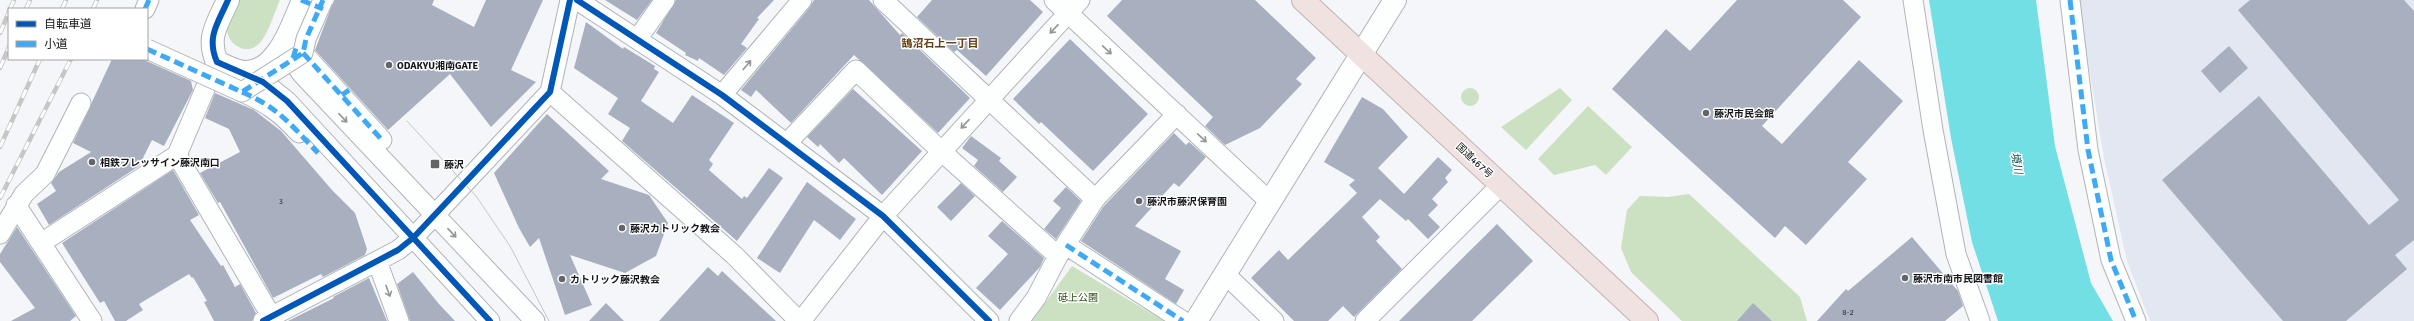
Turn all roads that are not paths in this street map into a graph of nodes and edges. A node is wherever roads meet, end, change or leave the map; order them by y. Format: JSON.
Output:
{"nodes":[{"id":1,"x":228,"y":0,"type":"edge"},
{"id":2,"x":303,"y":0,"type":"edge"},
{"id":3,"x":323,"y":0,"type":"edge"},
{"id":4,"x":570,"y":0,"type":"edge"},
{"id":5,"x":577,"y":0,"type":"edge"},
{"id":6,"x":666,"y":0,"type":"edge"},
{"id":7,"x":802,"y":0,"type":"edge"},
{"id":8,"x":883,"y":0,"type":"edge"},
{"id":9,"x":1054,"y":0,"type":"edge"},
{"id":10,"x":1303,"y":0,"type":"edge"},
{"id":11,"x":1395,"y":0,"type":"edge"},
{"id":12,"x":1913,"y":0,"type":"edge"},
{"id":13,"x":2070,"y":0,"type":"edge"},
{"id":14,"x":1074,"y":7,"type":"edge"},
{"id":15,"x":638,"y":38,"type":"junction"},
{"id":16,"x":148,"y":49,"type":"edge"},
{"id":17,"x":294,"y":49,"type":"junction"},
{"id":18,"x":1361,"y":54,"type":"junction"},
{"id":19,"x":217,"y":62,"type":"junction"},
{"id":20,"x":236,"y":70,"type":"junction"},
{"id":21,"x":242,"y":92,"type":"junction"},
{"id":22,"x":550,"y":92,"type":"junction"},
{"id":23,"x":722,"y":95,"type":"junction"},
{"id":24,"x":989,"y":99,"type":"junction"},
{"id":25,"x":81,"y":103,"type":"dead end"},
{"id":26,"x":1177,"y":114,"type":"junction"},
{"id":27,"x":382,"y":140,"type":"dead end"},
{"id":28,"x":787,"y":143,"type":"junction"},
{"id":29,"x":941,"y":151,"type":"junction"},
{"id":30,"x":318,"y":153,"type":"dead end"},
{"id":31,"x":177,"y":155,"type":"junction"},
{"id":32,"x":1501,"y":185,"type":"junction"},
{"id":33,"x":1095,"y":199,"type":"junction"},
{"id":34,"x":1269,"y":201,"type":"junction"},
{"id":35,"x":16,"y":205,"type":"junction"},
{"id":36,"x":434,"y":215,"type":"junction"},
{"id":37,"x":883,"y":216,"type":"junction"},
{"id":38,"x":0,"y":234,"type":"edge"},
{"id":39,"x":413,"y":238,"type":"junction"},
{"id":40,"x":41,"y":243,"type":"junction"},
{"id":41,"x":1062,"y":250,"type":"junction"},
{"id":42,"x":377,"y":262,"type":"junction"},
{"id":43,"x":1224,"y":274,"type":"junction"},
{"id":44,"x":269,"y":319,"type":"edge"},
{"id":45,"x":1642,"y":320,"type":"edge"},
{"id":46,"x":92,"y":321,"type":"edge"},
{"id":47,"x":399,"y":321,"type":"edge"},
{"id":48,"x":490,"y":321,"type":"edge"},
{"id":49,"x":535,"y":321,"type":"edge"},
{"id":50,"x":800,"y":321,"type":"edge"},
{"id":51,"x":989,"y":321,"type":"edge"},
{"id":52,"x":1019,"y":321,"type":"edge"},
{"id":53,"x":1183,"y":321,"type":"edge"},
{"id":54,"x":1196,"y":321,"type":"edge"},
{"id":55,"x":1274,"y":321,"type":"edge"},
{"id":56,"x":1365,"y":321,"type":"edge"},
{"id":57,"x":1980,"y":321,"type":"edge"},
{"id":58,"x":2136,"y":321,"type":"edge"}],
"edges":[{"from":1,"to":19,"type":"street"},
{"from":2,"to":17,"type":"street"},
{"from":3,"to":17,"type":"street","bridge":true},
{"from":4,"to":22,"type":"street"},
{"from":5,"to":15,"type":"street"},
{"from":6,"to":15,"type":"street"},
{"from":23,"to":7,"type":"street","one_way":true},
{"from":8,"to":24,"type":"street"},
{"from":9,"to":14,"type":"street"},
{"from":10,"to":18,"type":"highway","name":"国道467号"},
{"from":11,"to":18,"type":"street"},
{"from":12,"to":57,"type":"street"},
{"from":13,"to":58,"type":"street"},
{"from":14,"to":24,"type":"street","one_way":true},
{"from":14,"to":26,"type":"street","one_way":true},
{"from":15,"to":23,"type":"street"},
{"from":16,"to":21,"type":"street","bridge":true},
{"from":17,"to":20,"type":"street"},
{"from":17,"to":21,"type":"street","bridge":true},
{"from":17,"to":27,"type":"street"},
{"from":17,"to":36,"type":"street","one_way":true},
{"from":18,"to":32,"type":"highway","name":"国道467号"},
{"from":18,"to":34,"type":"street"},
{"from":19,"to":20,"type":"street"},
{"from":19,"to":31,"type":"street"},
{"from":20,"to":39,"type":"street"},
{"from":21,"to":30,"type":"street"},
{"from":22,"to":36,"type":"street"},
{"from":22,"to":50,"type":"street"},
{"from":23,"to":28,"type":"street"},
{"from":24,"to":29,"type":"street","one_way":true},
{"from":24,"to":33,"type":"street"},
{"from":25,"to":35,"type":"street"},
{"from":26,"to":33,"type":"street"},
{"from":26,"to":34,"type":"street","one_way":true},
{"from":28,"to":29,"type":"street"},
{"from":28,"to":37,"type":"street"},
{"from":29,"to":37,"type":"street"},
{"from":29,"to":41,"type":"street"},
{"from":31,"to":40,"type":"street"},
{"from":31,"to":44,"type":"street"},
{"from":32,"to":45,"type":"highway","name":"国道467号"},
{"from":32,"to":56,"type":"street"},
{"from":33,"to":41,"type":"street"},
{"from":34,"to":43,"type":"street"},
{"from":35,"to":38,"type":"street"},
{"from":35,"to":40,"type":"street"},
{"from":36,"to":39,"type":"street"},
{"from":36,"to":49,"type":"street","one_way":true},
{"from":37,"to":50,"type":"street"},
{"from":37,"to":51,"type":"street"},
{"from":39,"to":42,"type":"street"},
{"from":39,"to":48,"type":"street"},
{"from":40,"to":46,"type":"street"},
{"from":41,"to":52,"type":"street"},
{"from":41,"to":53,"type":"street"},
{"from":42,"to":44,"type":"street"},
{"from":42,"to":47,"type":"street","one_way":true},
{"from":43,"to":54,"type":"street"},
{"from":43,"to":55,"type":"street"}]}
